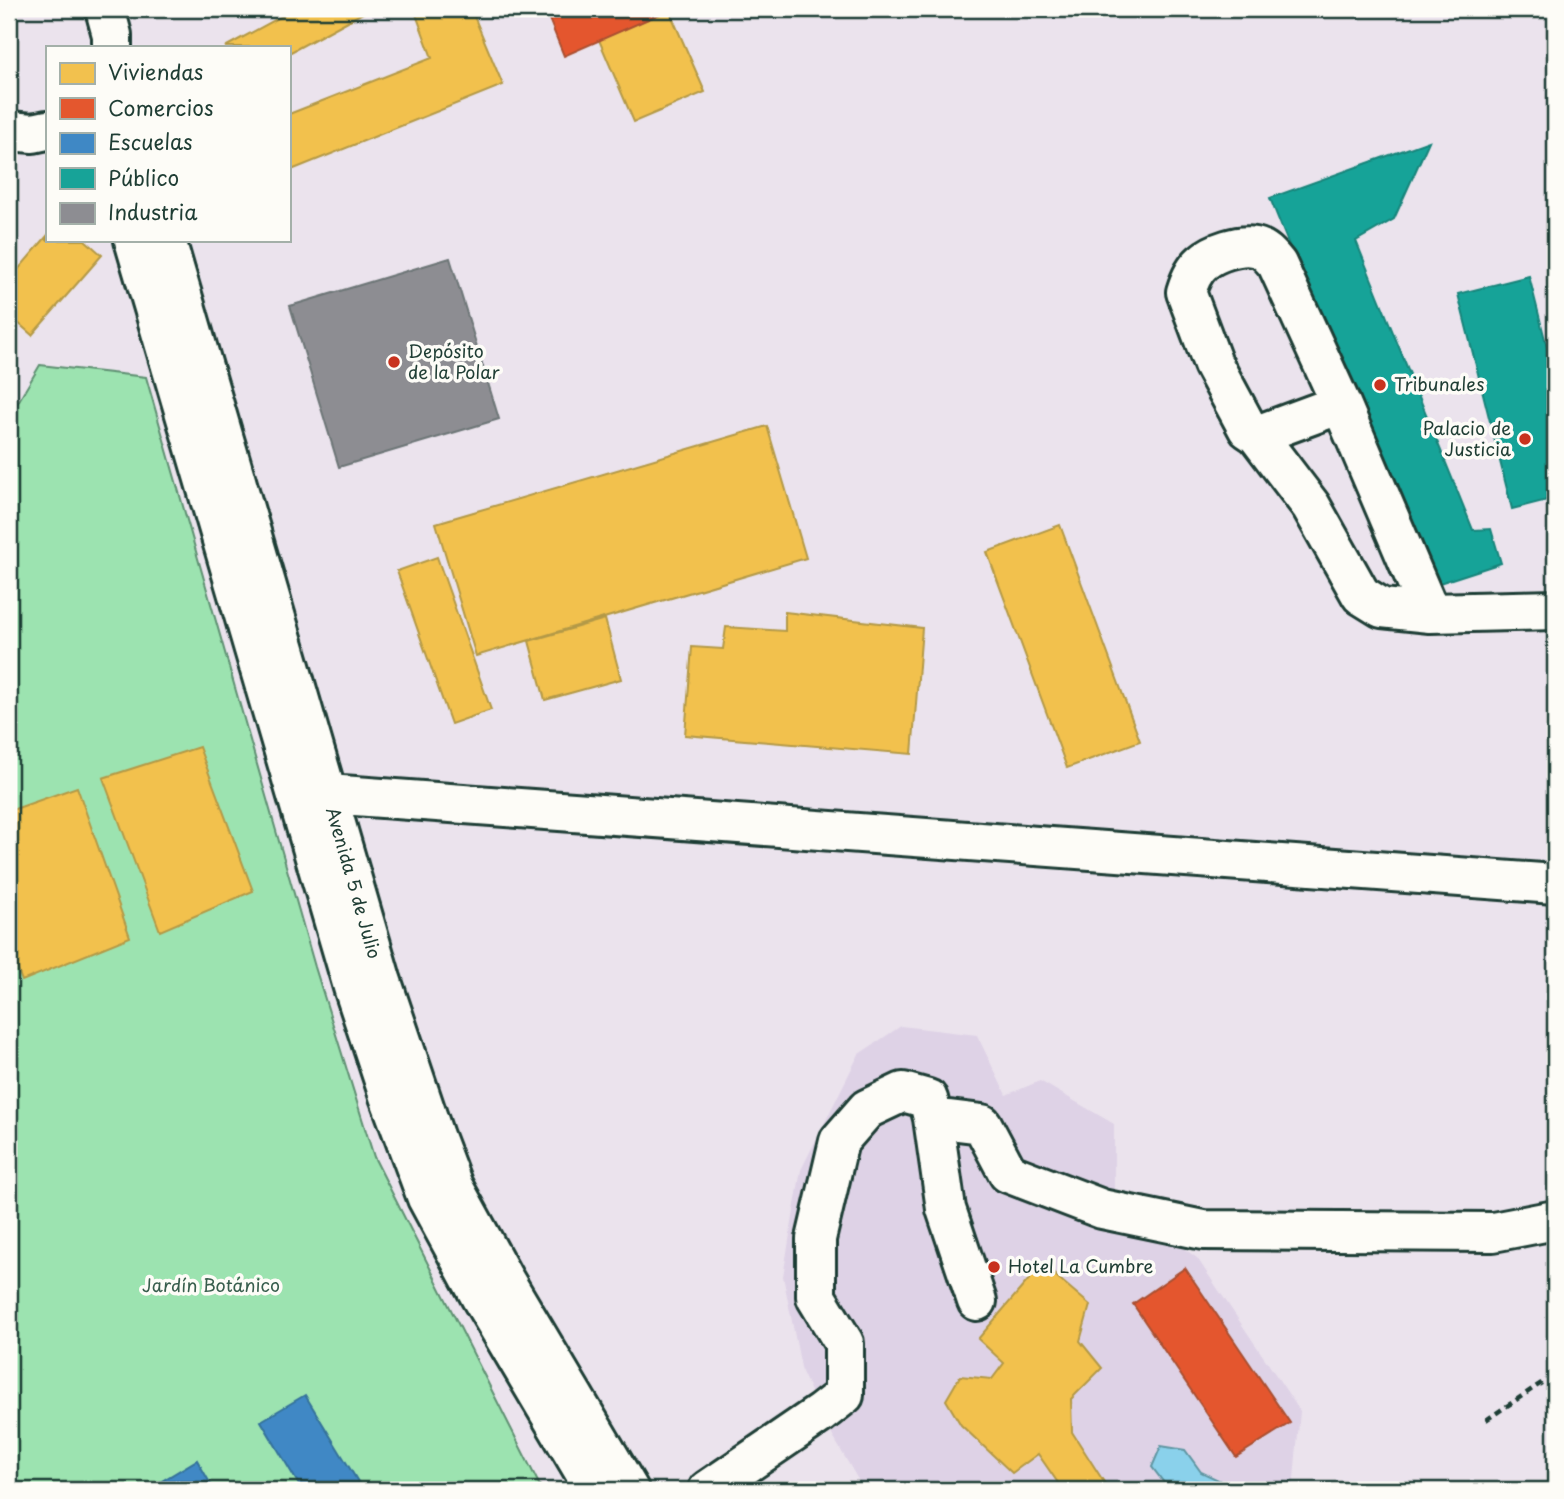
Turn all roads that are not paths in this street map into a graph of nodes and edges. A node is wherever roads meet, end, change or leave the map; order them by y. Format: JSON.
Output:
{"nodes":[{"id":1,"x":135,"y":242,"type":"edge"},
{"id":2,"x":167,"y":242,"type":"edge"},
{"id":3,"x":1341,"y":404,"type":"junction"},
{"id":4,"x":1257,"y":435,"type":"junction"},
{"id":5,"x":1555,"y":610,"type":"edge"},
{"id":6,"x":1430,"y":613,"type":"junction"},
{"id":7,"x":328,"y":794,"type":"junction"},
{"id":8,"x":1555,"y":884,"type":"edge"},
{"id":9,"x":933,"y":1118,"type":"junction"},
{"id":10,"x":1555,"y":1220,"type":"edge"},
{"id":11,"x":977,"y":1301,"type":"dead end"},
{"id":12,"x":595,"y":1490,"type":"edge"},
{"id":13,"x":629,"y":1490,"type":"edge"},
{"id":14,"x":708,"y":1490,"type":"edge"}],
"edges":[{"from":1,"to":12,"type":"street","name":"Avenida 5 de Julio"},
{"from":2,"to":7,"type":"street","name":"Avenida 5 de Julio"},
{"from":3,"to":4,"type":"street"},
{"from":3,"to":4,"type":"street"},
{"from":3,"to":6,"type":"street"},
{"from":4,"to":6,"type":"street"},
{"from":5,"to":6,"type":"street"},
{"from":7,"to":8,"type":"street"},
{"from":7,"to":13,"type":"street","name":"Avenida 5 de Julio"},
{"from":9,"to":10,"type":"street"},
{"from":9,"to":11,"type":"street"},
{"from":9,"to":14,"type":"street"}]}
